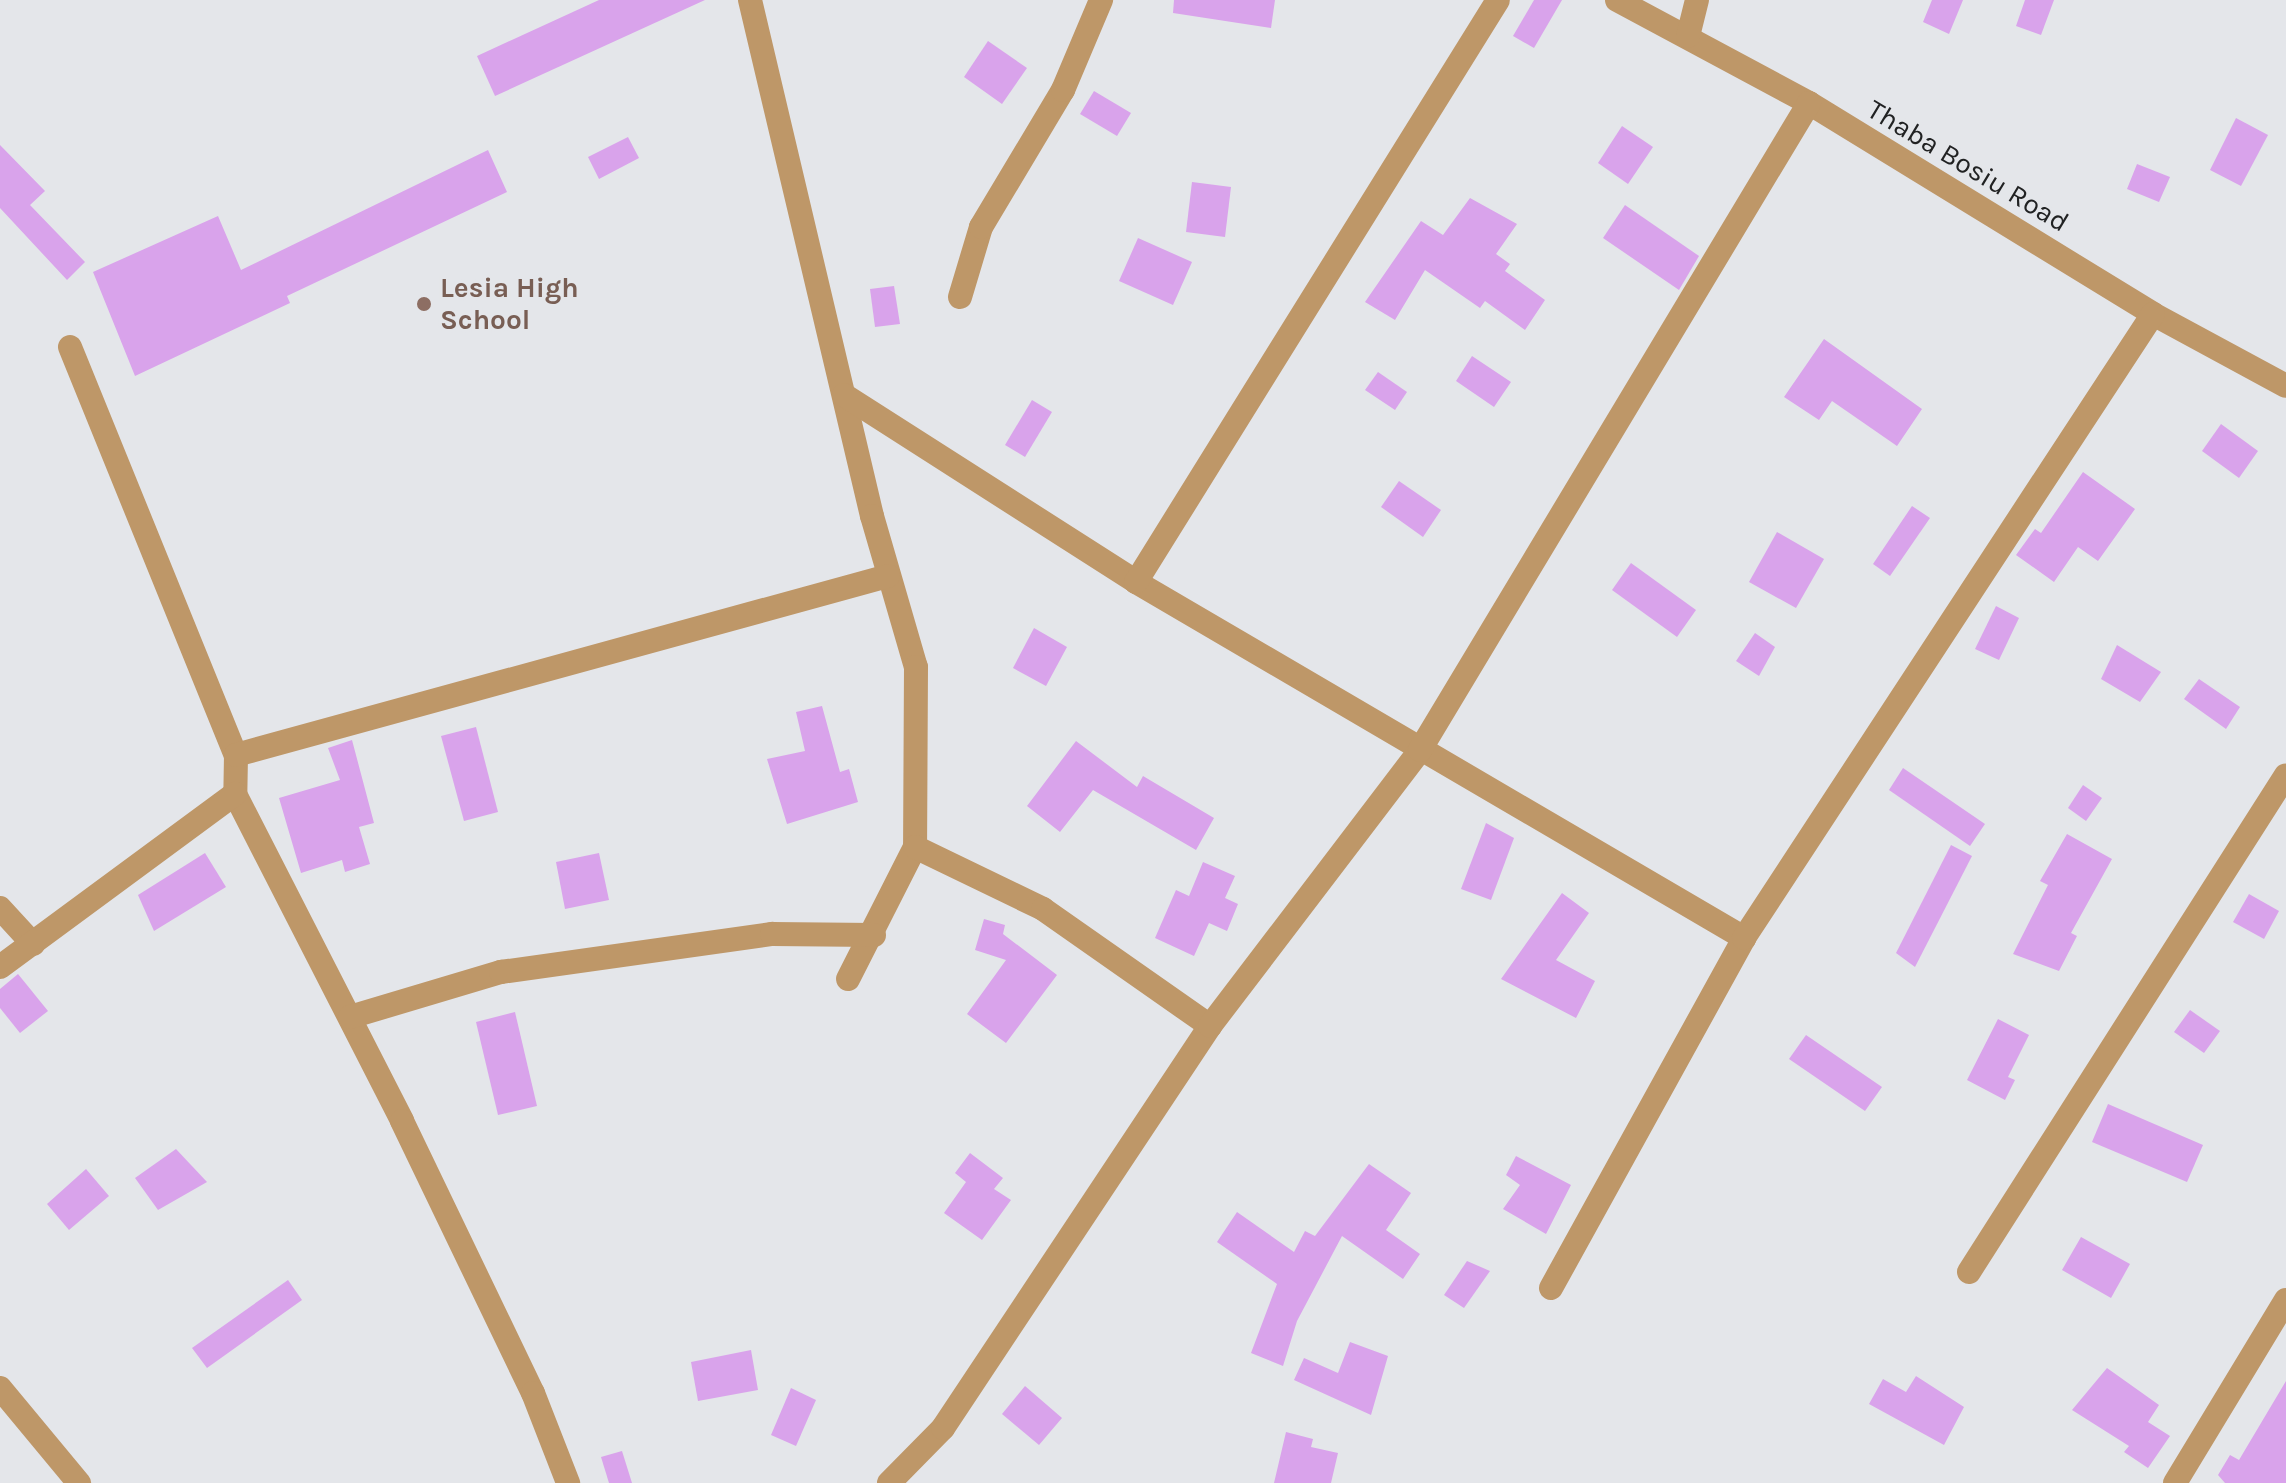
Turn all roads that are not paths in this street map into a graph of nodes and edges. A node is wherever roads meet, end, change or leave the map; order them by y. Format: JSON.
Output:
{"nodes":[{"id":1,"x":750,"y":0,"type":"edge"},
{"id":2,"x":1101,"y":0,"type":"edge"},
{"id":3,"x":1498,"y":0,"type":"edge"},
{"id":4,"x":1617,"y":0,"type":"edge"},
{"id":5,"x":1697,"y":0,"type":"edge"},
{"id":6,"x":1688,"y":36,"type":"junction"},
{"id":7,"x":1809,"y":103,"type":"junction"},
{"id":8,"x":960,"y":297,"type":"dead end"},
{"id":9,"x":2153,"y":314,"type":"junction"},
{"id":10,"x":70,"y":347,"type":"dead end"},
{"id":11,"x":2286,"y":386,"type":"edge"},
{"id":12,"x":844,"y":395,"type":"junction"},
{"id":13,"x":888,"y":576,"type":"junction"},
{"id":14,"x":1136,"y":582,"type":"junction"},
{"id":15,"x":1420,"y":750,"type":"junction"},
{"id":16,"x":236,"y":755,"type":"junction"},
{"id":17,"x":2286,"y":775,"type":"edge"},
{"id":18,"x":235,"y":794,"type":"junction"},
{"id":19,"x":915,"y":847,"type":"junction"},
{"id":20,"x":0,"y":908,"type":"edge"},
{"id":21,"x":874,"y":935,"type":"junction"},
{"id":22,"x":1744,"y":938,"type":"junction"},
{"id":23,"x":33,"y":944,"type":"junction"},
{"id":24,"x":0,"y":967,"type":"edge"},
{"id":25,"x":848,"y":979,"type":"dead end"},
{"id":26,"x":350,"y":1017,"type":"junction"},
{"id":27,"x":1210,"y":1026,"type":"junction"},
{"id":28,"x":1969,"y":1272,"type":"dead end"},
{"id":29,"x":1551,"y":1288,"type":"dead end"},
{"id":30,"x":2286,"y":1300,"type":"edge"},
{"id":31,"x":0,"y":1388,"type":"edge"},
{"id":32,"x":79,"y":1483,"type":"edge"},
{"id":33,"x":568,"y":1483,"type":"edge"},
{"id":34,"x":889,"y":1483,"type":"edge"},
{"id":35,"x":2175,"y":1483,"type":"edge"}],
"edges":[{"from":1,"to":12,"type":"street"},
{"from":2,"to":8,"type":"street"},
{"from":3,"to":14,"type":"street"},
{"from":4,"to":6,"type":"street","name":"Thaba Bosiu Road"},
{"from":5,"to":6,"type":"street"},
{"from":6,"to":7,"type":"street","name":"Thaba Bosiu Road"},
{"from":7,"to":9,"type":"street","name":"Thaba Bosiu Road"},
{"from":7,"to":15,"type":"street"},
{"from":9,"to":11,"type":"street","name":"Thaba Bosiu Road"},
{"from":9,"to":22,"type":"street"},
{"from":10,"to":16,"type":"street"},
{"from":12,"to":13,"type":"street"},
{"from":12,"to":14,"type":"street"},
{"from":13,"to":16,"type":"street"},
{"from":13,"to":19,"type":"street"},
{"from":14,"to":15,"type":"street"},
{"from":15,"to":22,"type":"street"},
{"from":15,"to":27,"type":"street"},
{"from":16,"to":18,"type":"street"},
{"from":17,"to":28,"type":"street"},
{"from":18,"to":23,"type":"street"},
{"from":18,"to":26,"type":"street"},
{"from":19,"to":21,"type":"street"},
{"from":19,"to":27,"type":"street"},
{"from":20,"to":23,"type":"street"},
{"from":21,"to":25,"type":"street"},
{"from":21,"to":26,"type":"street"},
{"from":22,"to":29,"type":"street"},
{"from":23,"to":24,"type":"street"},
{"from":26,"to":33,"type":"street"},
{"from":27,"to":34,"type":"street"},
{"from":30,"to":35,"type":"street"},
{"from":31,"to":32,"type":"street"}]}
